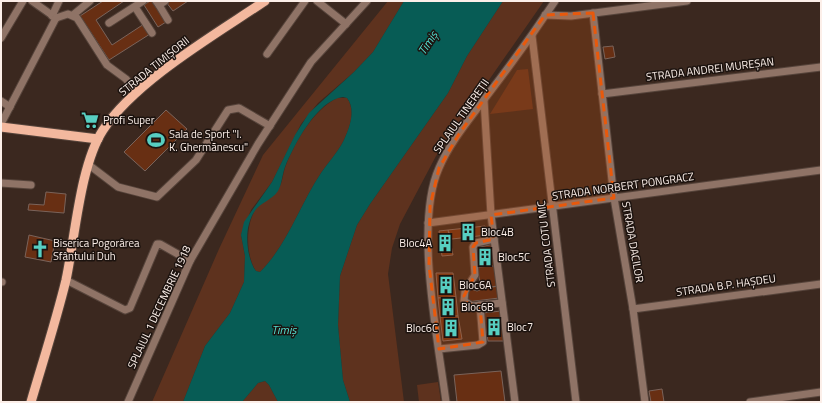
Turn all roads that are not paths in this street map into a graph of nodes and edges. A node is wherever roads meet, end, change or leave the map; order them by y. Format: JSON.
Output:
{"nodes":[{"id":1,"x":24,"y":1,"type":"edge"},
{"id":2,"x":32,"y":1,"type":"edge"},
{"id":3,"x":59,"y":1,"type":"edge"},
{"id":4,"x":90,"y":1,"type":"edge"},
{"id":5,"x":143,"y":1,"type":"edge"},
{"id":6,"x":265,"y":1,"type":"edge"},
{"id":7,"x":305,"y":1,"type":"edge"},
{"id":8,"x":317,"y":1,"type":"edge"},
{"id":9,"x":367,"y":1,"type":"edge"},
{"id":10,"x":555,"y":1,"type":"edge"},
{"id":11,"x":687,"y":1,"type":"edge"},
{"id":12,"x":160,"y":2,"type":"edge"},
{"id":13,"x":135,"y":6,"type":"junction"},
{"id":14,"x":593,"y":13,"type":"junction"},
{"id":15,"x":73,"y":15,"type":"junction"},
{"id":16,"x":545,"y":15,"type":"junction"},
{"id":17,"x":54,"y":17,"type":"junction"},
{"id":18,"x":168,"y":20,"type":"dead end"},
{"id":19,"x":110,"y":23,"type":"dead end"},
{"id":20,"x":346,"y":24,"type":"junction"},
{"id":21,"x":152,"y":33,"type":"dead end"},
{"id":22,"x":532,"y":36,"type":"junction"},
{"id":23,"x":1,"y":38,"type":"edge"},
{"id":24,"x":267,"y":54,"type":"dead end"},
{"id":25,"x":821,"y":67,"type":"edge"},
{"id":26,"x":137,"y":93,"type":"junction"},
{"id":27,"x":602,"y":94,"type":"junction"},
{"id":28,"x":484,"y":100,"type":"junction"},
{"id":29,"x":1,"y":101,"type":"edge"},
{"id":30,"x":10,"y":107,"type":"junction"},
{"id":31,"x":1,"y":124,"type":"edge"},
{"id":32,"x":270,"y":126,"type":"junction"},
{"id":33,"x":1,"y":127,"type":"edge"},
{"id":34,"x":98,"y":139,"type":"junction"},
{"id":35,"x":89,"y":165,"type":"junction"},
{"id":36,"x":821,"y":170,"type":"edge"},
{"id":37,"x":1,"y":183,"type":"edge"},
{"id":38,"x":31,"y":185,"type":"dead end"},
{"id":39,"x":614,"y":198,"type":"junction"},
{"id":40,"x":552,"y":207,"type":"junction"},
{"id":41,"x":492,"y":215,"type":"junction"},
{"id":42,"x":428,"y":224,"type":"junction"},
{"id":43,"x":494,"y":239,"type":"junction"},
{"id":44,"x":190,"y":261,"type":"junction"},
{"id":45,"x":66,"y":280,"type":"junction"},
{"id":46,"x":821,"y":284,"type":"edge"},
{"id":47,"x":502,"y":303,"type":"junction"},
{"id":48,"x":480,"y":305,"type":"junction"},
{"id":49,"x":633,"y":309,"type":"junction"},
{"id":50,"x":439,"y":349,"type":"junction"},
{"id":51,"x":821,"y":392,"type":"edge"},
{"id":52,"x":33,"y":402,"type":"edge"},
{"id":53,"x":128,"y":402,"type":"edge"},
{"id":54,"x":446,"y":402,"type":"edge"},
{"id":55,"x":515,"y":402,"type":"edge"},
{"id":56,"x":576,"y":402,"type":"edge"},
{"id":57,"x":645,"y":402,"type":"edge"},
{"id":58,"x":750,"y":402,"type":"edge"}],
"edges":[{"from":1,"to":23,"type":"street"},
{"from":2,"to":17,"type":"street"},
{"from":3,"to":17,"type":"street"},
{"from":4,"to":15,"type":"street"},
{"from":5,"to":13,"type":"street"},
{"from":6,"to":26,"type":"main road","name":"STRADA TIMIȘORII"},
{"from":7,"to":24,"type":"street"},
{"from":8,"to":20,"type":"street"},
{"from":9,"to":20,"type":"street","name":"SPLAIUL 1 DECEMBRIE 1918"},
{"from":10,"to":16,"type":"street","name":"SPLAIUL TINEREȚII"},
{"from":11,"to":14,"type":"street"},
{"from":12,"to":18,"type":"street"},
{"from":13,"to":19,"type":"street"},
{"from":13,"to":21,"type":"street"},
{"from":14,"to":16,"type":"street"},
{"from":14,"to":27,"type":"street","name":"STRADA DACILOR"},
{"from":15,"to":17,"type":"street"},
{"from":15,"to":26,"type":"street"},
{"from":16,"to":22,"type":"street","name":"SPLAIUL TINEREȚII"},
{"from":17,"to":30,"type":"street"},
{"from":20,"to":32,"type":"street","name":"SPLAIUL 1 DECEMBRIE 1918"},
{"from":22,"to":28,"type":"street","name":"SPLAIUL TINEREȚII"},
{"from":22,"to":40,"type":"street","name":"STRADA COTU MIC"},
{"from":25,"to":27,"type":"street","name":"STRADA ANDREI MUREȘAN"},
{"from":26,"to":34,"type":"main road","name":"STRADA TIMIȘORII"},
{"from":27,"to":39,"type":"street","name":"STRADA DACILOR"},
{"from":28,"to":41,"type":"street"},
{"from":28,"to":42,"type":"street","name":"SPLAIUL TINEREȚII"},
{"from":29,"to":30,"type":"street"},
{"from":30,"to":31,"type":"street"},
{"from":32,"to":35,"type":"street"},
{"from":32,"to":44,"type":"street","name":"SPLAIUL 1 DECEMBRIE 1918"},
{"from":33,"to":34,"type":"main road"},
{"from":34,"to":35,"type":"main road","name":"STRADA TIMIȘORII"},
{"from":35,"to":45,"type":"main road","name":"STRADA TIMIȘORII"},
{"from":36,"to":39,"type":"street","name":"STRADA NORBERT PONGRACZ"},
{"from":37,"to":38,"type":"street"},
{"from":39,"to":40,"type":"street","name":"STRADA NORBERT PONGRACZ"},
{"from":39,"to":49,"type":"street","name":"STRADA DACILOR"},
{"from":40,"to":41,"type":"street","name":"STRADA NORBERT PONGRACZ"},
{"from":40,"to":56,"type":"street","name":"STRADA COTU MIC"},
{"from":41,"to":42,"type":"street","name":"STRADA NORBERT PONGRACZ"},
{"from":41,"to":43,"type":"street"},
{"from":42,"to":50,"type":"street","name":"SPLAIUL TINEREȚII"},
{"from":43,"to":47,"type":"street"},
{"from":43,"to":48,"type":"street"},
{"from":44,"to":45,"type":"street"},
{"from":44,"to":53,"type":"street","name":"SPLAIUL 1 DECEMBRIE 1918"},
{"from":45,"to":52,"type":"main road","name":"STRADA TIMIȘORII"},
{"from":46,"to":49,"type":"street","name":"STRADA B.P. HAȘDEU"},
{"from":47,"to":48,"type":"street"},
{"from":47,"to":55,"type":"street"},
{"from":48,"to":50,"type":"street"},
{"from":49,"to":57,"type":"street","name":"STRADA DACILOR"},
{"from":50,"to":54,"type":"street","name":"SPLAIUL TINEREȚII"},
{"from":51,"to":58,"type":"street"}]}
